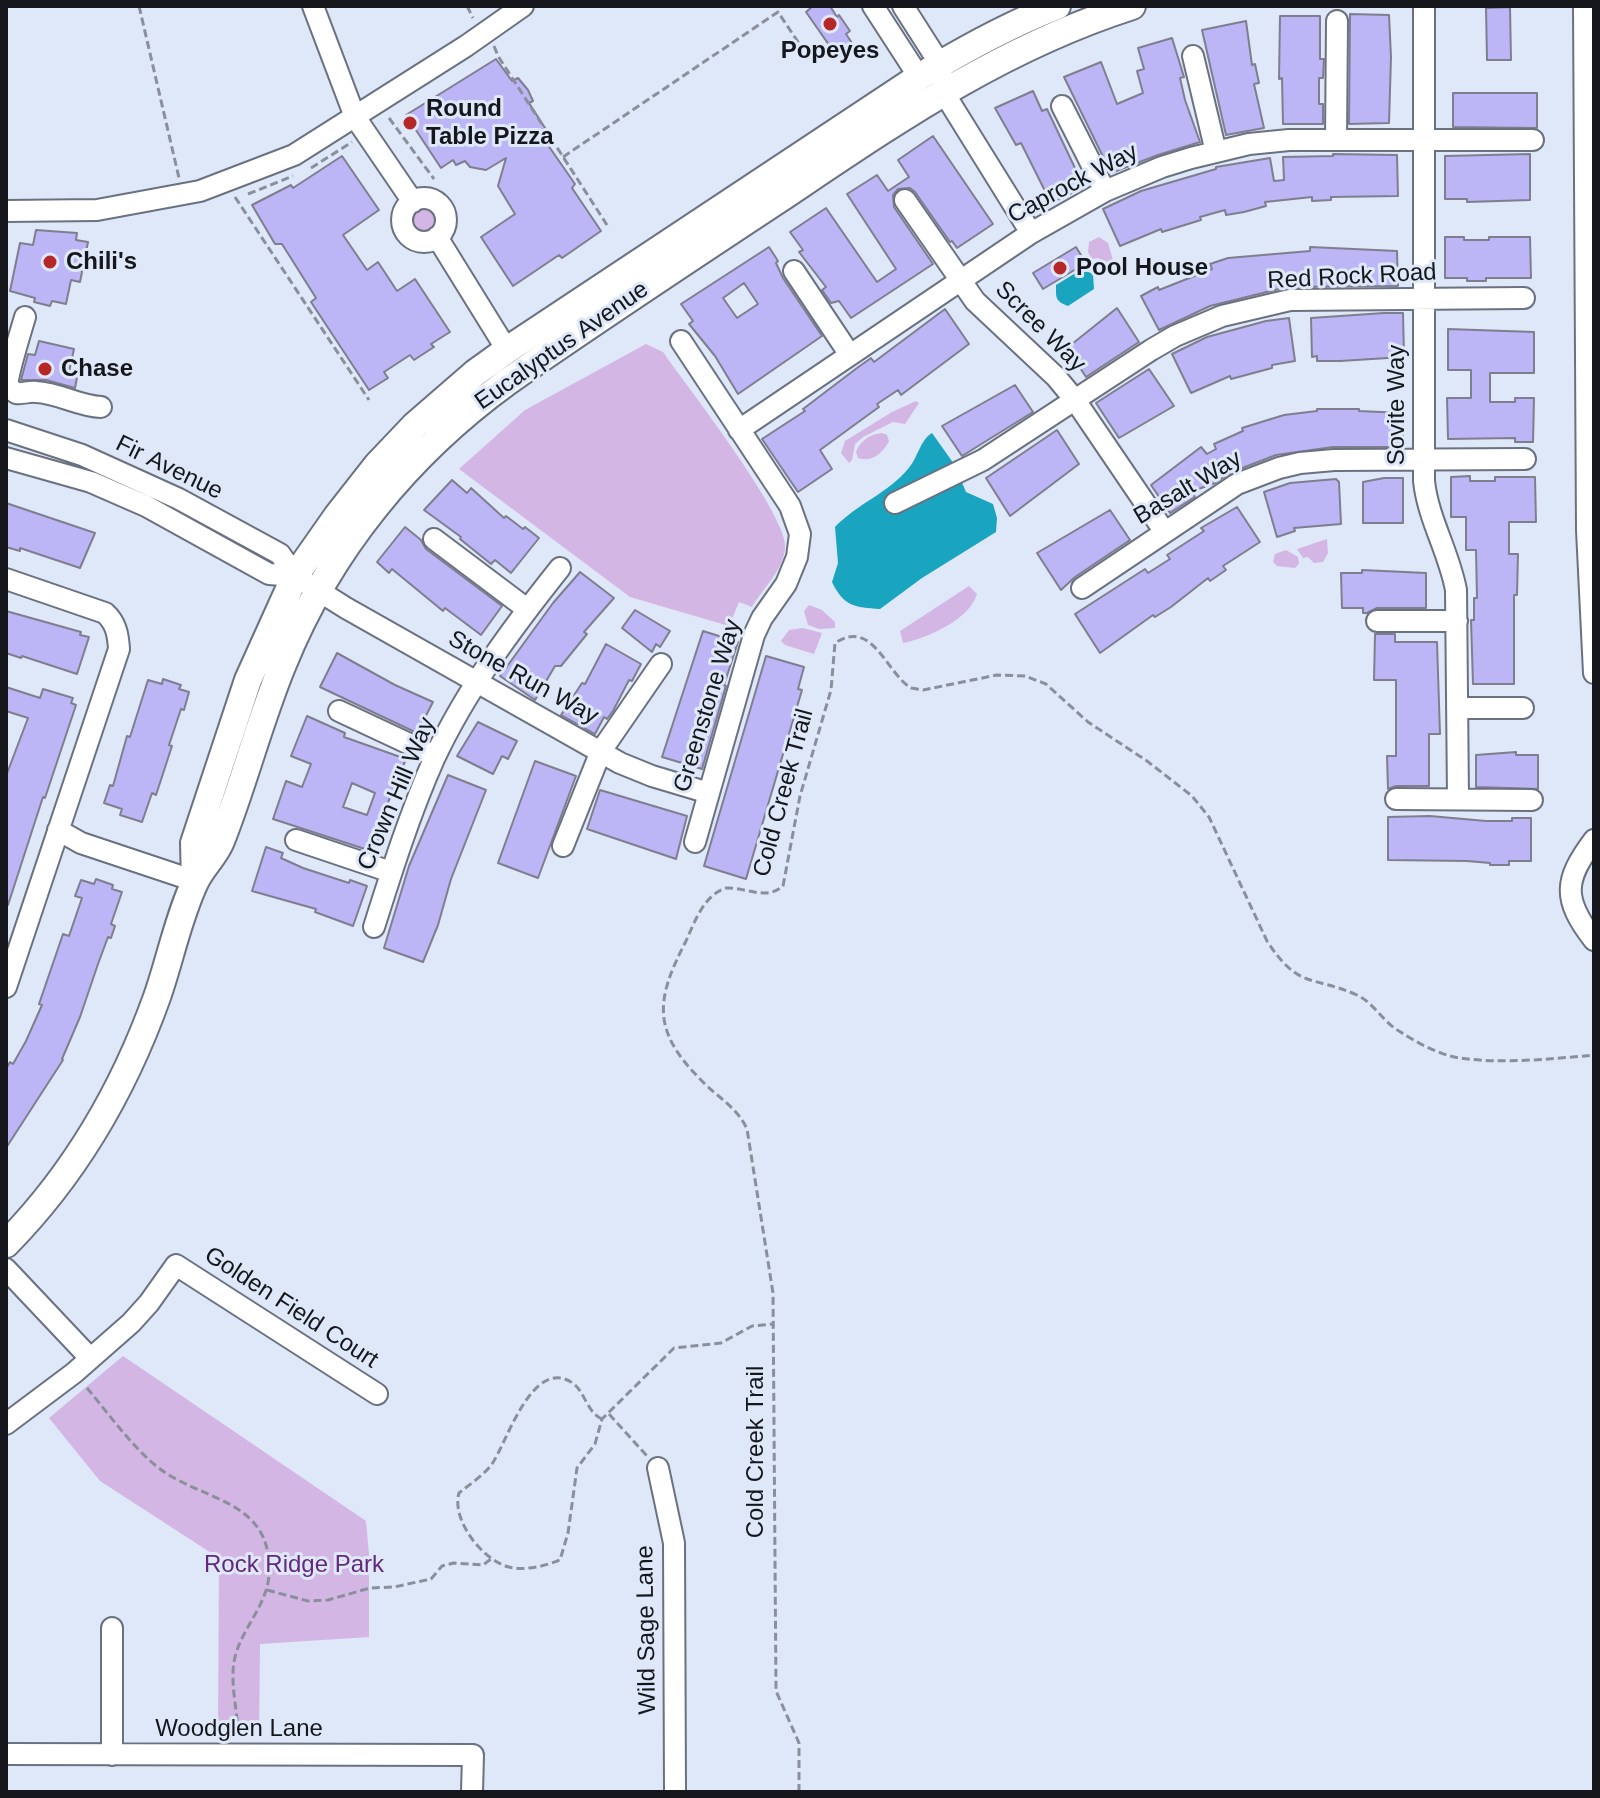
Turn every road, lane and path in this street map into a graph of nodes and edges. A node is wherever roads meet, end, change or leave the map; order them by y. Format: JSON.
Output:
{"nodes":[{"id":1,"x":139,"y":6,"type":"edge"},
{"id":2,"x":313,"y":6,"type":"edge"},
{"id":3,"x":467,"y":6,"type":"edge"},
{"id":4,"x":523,"y":6,"type":"edge"},
{"id":5,"x":780,"y":6,"type":"edge"},
{"id":6,"x":873,"y":6,"type":"edge"},
{"id":7,"x":903,"y":6,"type":"edge"},
{"id":8,"x":1057,"y":6,"type":"edge"},
{"id":9,"x":1132,"y":6,"type":"edge"},
{"id":10,"x":1424,"y":6,"type":"edge"},
{"id":11,"x":1584,"y":6,"type":"edge"},
{"id":12,"x":778,"y":12,"type":"junction"},
{"id":13,"x":1337,"y":21,"type":"dead end"},
{"id":14,"x":484,"y":32,"type":"junction"},
{"id":15,"x":1589,"y":37,"type":"edge"},
{"id":16,"x":824,"y":45,"type":"dead end"},
{"id":17,"x":1193,"y":56,"type":"dead end"},
{"id":18,"x":929,"y":70,"type":"junction"},
{"id":19,"x":944,"y":93,"type":"junction"},
{"id":20,"x":1062,"y":106,"type":"dead end"},
{"id":21,"x":355,"y":117,"type":"junction"},
{"id":22,"x":1336,"y":139,"type":"junction"},
{"id":23,"x":1424,"y":139,"type":"junction"},
{"id":24,"x":1533,"y":140,"type":"dead end"},
{"id":25,"x":1216,"y":152,"type":"junction"},
{"id":26,"x":563,"y":157,"type":"junction"},
{"id":27,"x":1105,"y":191,"type":"junction"},
{"id":28,"x":183,"y":195,"type":"junction"},
{"id":29,"x":235,"y":197,"type":"dead end"},
{"id":30,"x":905,"y":200,"type":"dead end"},
{"id":31,"x":413,"y":202,"type":"junction"},
{"id":32,"x":6,"y":211,"type":"edge"},
{"id":33,"x":607,"y":225,"type":"dead end"},
{"id":34,"x":1031,"y":233,"type":"junction"},
{"id":35,"x":437,"y":237,"type":"junction"},
{"id":36,"x":794,"y":271,"type":"dead end"},
{"id":37,"x":962,"y":281,"type":"junction"},
{"id":38,"x":1423,"y":298,"type":"junction"},
{"id":39,"x":1524,"y":298,"type":"dead end"},
{"id":40,"x":25,"y":317,"type":"dead end"},
{"id":41,"x":681,"y":341,"type":"dead end"},
{"id":42,"x":507,"y":350,"type":"junction"},
{"id":43,"x":850,"y":355,"type":"junction"},
{"id":44,"x":369,"y":400,"type":"dead end"},
{"id":45,"x":1075,"y":400,"type":"junction"},
{"id":46,"x":101,"y":407,"type":"dead end"},
{"id":47,"x":6,"y":430,"type":"edge"},
{"id":48,"x":739,"y":430,"type":"junction"},
{"id":49,"x":425,"y":450,"type":"junction"},
{"id":50,"x":6,"y":458,"type":"edge"},
{"id":51,"x":1423,"y":458,"type":"junction"},
{"id":52,"x":1525,"y":459,"type":"dead end"},
{"id":53,"x":895,"y":503,"type":"dead end"},
{"id":54,"x":1164,"y":531,"type":"junction"},
{"id":55,"x":434,"y":539,"type":"dead end"},
{"id":56,"x":560,"y":568,"type":"dead end"},
{"id":57,"x":295,"y":576,"type":"junction"},
{"id":58,"x":6,"y":579,"type":"edge"},
{"id":59,"x":1082,"y":588,"type":"dead end"},
{"id":60,"x":319,"y":591,"type":"junction"},
{"id":61,"x":527,"y":609,"type":"junction"},
{"id":62,"x":1377,"y":621,"type":"dead end"},
{"id":63,"x":1457,"y":621,"type":"junction"},
{"id":64,"x":661,"y":664,"type":"dead end"},
{"id":65,"x":1594,"y":673,"type":"edge"},
{"id":66,"x":477,"y":682,"type":"junction"},
{"id":67,"x":1457,"y":708,"type":"junction"},
{"id":68,"x":1523,"y":708,"type":"dead end"},
{"id":69,"x":339,"y":711,"type":"dead end"},
{"id":70,"x":601,"y":751,"type":"junction"},
{"id":71,"x":435,"y":756,"type":"junction"},
{"id":72,"x":709,"y":793,"type":"junction"},
{"id":73,"x":1396,"y":799,"type":"dead end"},
{"id":74,"x":1458,"y":799,"type":"junction"},
{"id":75,"x":1532,"y":800,"type":"dead end"},
{"id":76,"x":58,"y":830,"type":"junction"},
{"id":77,"x":296,"y":840,"type":"dead end"},
{"id":78,"x":1594,"y":840,"type":"edge"},
{"id":79,"x":695,"y":842,"type":"dead end"},
{"id":80,"x":563,"y":846,"type":"dead end"},
{"id":81,"x":391,"y":872,"type":"junction"},
{"id":82,"x":195,"y":881,"type":"junction"},
{"id":83,"x":374,"y":927,"type":"dead end"},
{"id":84,"x":1594,"y":940,"type":"edge"},
{"id":85,"x":6,"y":987,"type":"edge"},
{"id":86,"x":1594,"y":1055,"type":"edge"},
{"id":87,"x":6,"y":1244,"type":"edge"},
{"id":88,"x":6,"y":1269,"type":"edge"},
{"id":89,"x":773,"y":1324,"type":"junction"},
{"id":90,"x":90,"y":1358,"type":"junction"},
{"id":91,"x":74,"y":1373,"type":"junction"},
{"id":92,"x":377,"y":1394,"type":"dead end"},
{"id":93,"x":609,"y":1414,"type":"junction"},
{"id":94,"x":602,"y":1419,"type":"junction"},
{"id":95,"x":6,"y":1424,"type":"edge"},
{"id":96,"x":658,"y":1468,"type":"joint"},
{"id":97,"x":491,"y":1559,"type":"junction"},
{"id":98,"x":267,"y":1590,"type":"junction"},
{"id":99,"x":112,"y":1628,"type":"dead end"},
{"id":100,"x":6,"y":1754,"type":"edge"},
{"id":101,"x":112,"y":1755,"type":"junction"},
{"id":102,"x":238,"y":1755,"type":"junction"},
{"id":103,"x":472,"y":1792,"type":"edge"},
{"id":104,"x":675,"y":1792,"type":"edge"},
{"id":105,"x":799,"y":1792,"type":"edge"}],
"edges":[{"from":1,"to":28,"type":"path"},
{"from":2,"to":21,"type":"street"},
{"from":3,"to":14,"type":"path"},
{"from":4,"to":14,"type":"street"},
{"from":5,"to":12,"type":"path"},
{"from":6,"to":18,"type":"street"},
{"from":7,"to":18,"type":"street"},
{"from":8,"to":18,"type":"main road","name":"Eucalyptus Avenue"},
{"from":9,"to":19,"type":"main road","name":"Eucalyptus Avenue"},
{"from":10,"to":23,"type":"street","name":"Sovite Way"},
{"from":11,"to":15,"type":"street"},
{"from":12,"to":16,"type":"path"},
{"from":12,"to":26,"type":"path"},
{"from":13,"to":22,"type":"street"},
{"from":14,"to":21,"type":"street"},
{"from":14,"to":26,"type":"path"},
{"from":15,"to":65,"type":"street"},
{"from":17,"to":25,"type":"street"},
{"from":18,"to":19,"type":"street"},
{"from":18,"to":42,"type":"main road","name":"Eucalyptus Avenue"},
{"from":19,"to":34,"type":"street"},
{"from":19,"to":49,"type":"main road","name":"Eucalyptus Avenue"},
{"from":20,"to":27,"type":"street"},
{"from":21,"to":28,"type":"street"},
{"from":21,"to":31,"type":"street"},
{"from":22,"to":23,"type":"street","name":"Caprock Way"},
{"from":22,"to":25,"type":"street","name":"Caprock Way"},
{"from":23,"to":24,"type":"street","name":"Caprock Way"},
{"from":23,"to":38,"type":"street","name":"Sovite Way"},
{"from":25,"to":27,"type":"street","name":"Caprock Way"},
{"from":26,"to":33,"type":"path"},
{"from":27,"to":34,"type":"street","name":"Caprock Way"},
{"from":28,"to":32,"type":"street"},
{"from":29,"to":44,"type":"path"},
{"from":30,"to":37,"type":"street","name":"Scree Way"},
{"from":31,"to":35,"type":"street"},
{"from":31,"to":35,"type":"street"},
{"from":34,"to":37,"type":"street","name":"Caprock Way"},
{"from":35,"to":42,"type":"street"},
{"from":36,"to":43,"type":"street"},
{"from":37,"to":43,"type":"street","name":"Caprock Way"},
{"from":37,"to":45,"type":"street","name":"Scree Way"},
{"from":38,"to":39,"type":"street","name":"Red Rock Road"},
{"from":38,"to":45,"type":"street","name":"Red Rock Road"},
{"from":38,"to":51,"type":"street","name":"Sovite Way"},
{"from":40,"to":46,"type":"street"},
{"from":41,"to":48,"type":"street","name":"Greenstone Way"},
{"from":42,"to":49,"type":"main road"},
{"from":42,"to":57,"type":"main road","name":"Eucalyptus Avenue"},
{"from":43,"to":48,"type":"street","name":"Caprock Way"},
{"from":45,"to":53,"type":"street","name":"Red Rock Road"},
{"from":45,"to":54,"type":"street","name":"Scree Way"},
{"from":47,"to":57,"type":"street","name":"Fir Avenue"},
{"from":48,"to":72,"type":"street","name":"Greenstone Way"},
{"from":49,"to":60,"type":"main road","name":"Eucalyptus Avenue"},
{"from":50,"to":57,"type":"street","name":"Fir Avenue"},
{"from":51,"to":52,"type":"street","name":"Basalt Way"},
{"from":51,"to":54,"type":"street","name":"Basalt Way"},
{"from":51,"to":63,"type":"street","name":"Sovite Way"},
{"from":54,"to":59,"type":"street","name":"Basalt Way"},
{"from":55,"to":61,"type":"street"},
{"from":56,"to":61,"type":"street","name":"Crown Hill Way"},
{"from":57,"to":60,"type":"street","name":"Fir Avenue"},
{"from":57,"to":82,"type":"main road","name":"Eucalyptus Avenue"},
{"from":58,"to":76,"type":"street"},
{"from":60,"to":66,"type":"street","name":"Stone Run Way"},
{"from":60,"to":82,"type":"main road","name":"Eucalyptus Avenue"},
{"from":61,"to":66,"type":"street","name":"Crown Hill Way"},
{"from":62,"to":63,"type":"street"},
{"from":63,"to":67,"type":"street","name":"Sovite Way"},
{"from":64,"to":70,"type":"street"},
{"from":66,"to":70,"type":"street","name":"Stone Run Way"},
{"from":66,"to":71,"type":"street","name":"Crown Hill Way"},
{"from":67,"to":68,"type":"street"},
{"from":67,"to":74,"type":"street","name":"Sovite Way"},
{"from":69,"to":71,"type":"street"},
{"from":70,"to":72,"type":"street","name":"Stone Run Way"},
{"from":70,"to":80,"type":"street"},
{"from":71,"to":81,"type":"street","name":"Crown Hill Way"},
{"from":72,"to":79,"type":"street","name":"Greenstone Way"},
{"from":73,"to":74,"type":"street"},
{"from":74,"to":75,"type":"street"},
{"from":76,"to":82,"type":"street"},
{"from":76,"to":85,"type":"street"},
{"from":77,"to":81,"type":"street"},
{"from":78,"to":84,"type":"street"},
{"from":81,"to":83,"type":"street","name":"Crown Hill Way"},
{"from":82,"to":87,"type":"main road","name":"Eucalyptus Avenue"},
{"from":86,"to":89,"type":"path","name":"Cold Creek Trail"},
{"from":88,"to":90,"type":"street"},
{"from":89,"to":93,"type":"path"},
{"from":89,"to":105,"type":"path","name":"Cold Creek Trail"},
{"from":90,"to":91,"type":"street"},
{"from":90,"to":92,"type":"street","name":"Golden Field Court"},
{"from":91,"to":95,"type":"street"},
{"from":91,"to":98,"type":"path"},
{"from":93,"to":94,"type":"path"},
{"from":93,"to":96,"type":"path"},
{"from":94,"to":97,"type":"path"},
{"from":94,"to":97,"type":"path"},
{"from":96,"to":104,"type":"street","name":"Wild Sage Lane"},
{"from":97,"to":98,"type":"path"},
{"from":98,"to":102,"type":"path"},
{"from":99,"to":101,"type":"street"},
{"from":100,"to":101,"type":"street","name":"Woodglen Lane"},
{"from":101,"to":102,"type":"street","name":"Woodglen Lane"},
{"from":102,"to":103,"type":"street","name":"Woodglen Lane"}]}
